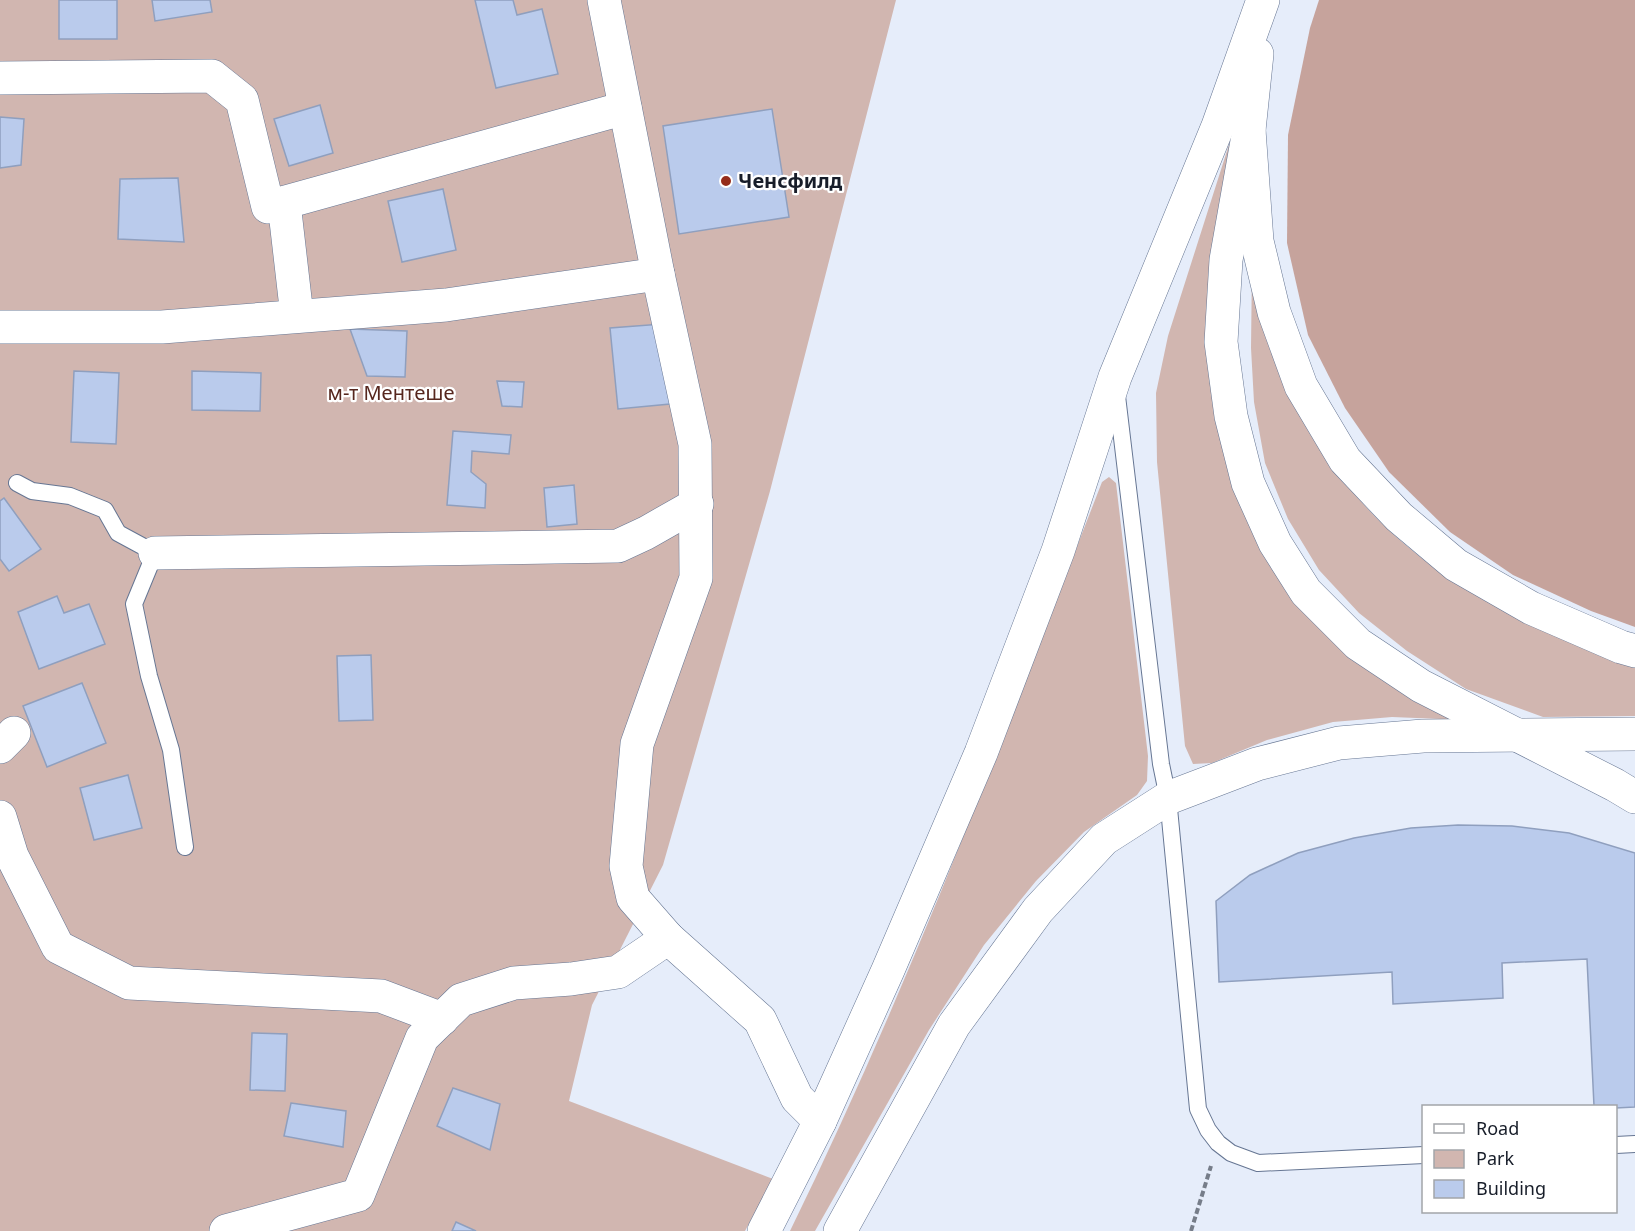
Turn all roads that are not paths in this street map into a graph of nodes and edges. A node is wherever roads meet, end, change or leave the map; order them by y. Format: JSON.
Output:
{"nodes":[{"id":1,"x":604,"y":0,"type":"edge"},
{"id":2,"x":1263,"y":1,"type":"edge"},
{"id":3,"x":0,"y":78,"type":"edge"},
{"id":4,"x":625,"y":108,"type":"junction"},
{"id":5,"x":1249,"y":130,"type":"junction"},
{"id":6,"x":284,"y":203,"type":"junction"},
{"id":7,"x":658,"y":274,"type":"junction"},
{"id":8,"x":297,"y":316,"type":"junction"},
{"id":9,"x":0,"y":327,"type":"edge"},
{"id":10,"x":1115,"y":377,"type":"junction"},
{"id":11,"x":17,"y":483,"type":"dead end"},
{"id":12,"x":697,"y":504,"type":"junction"},
{"id":13,"x":155,"y":553,"type":"junction"},
{"id":14,"x":1635,"y":651,"type":"edge"},
{"id":15,"x":1517,"y":734,"type":"junction"},
{"id":16,"x":1635,"y":734,"type":"edge"},
{"id":17,"x":1635,"y":797,"type":"edge"},
{"id":18,"x":1168,"y":798,"type":"junction"},
{"id":19,"x":0,"y":816,"type":"edge"},
{"id":20,"x":184,"y":847,"type":"dead end"},
{"id":21,"x":668,"y":938,"type":"junction"},
{"id":22,"x":442,"y":1019,"type":"junction"},
{"id":23,"x":820,"y":1121,"type":"junction"},
{"id":24,"x":1635,"y":1144,"type":"edge"},
{"id":25,"x":1617,"y":1145,"type":"edge"},
{"id":26,"x":1422,"y":1155,"type":"edge"},
{"id":27,"x":226,"y":1231,"type":"edge"},
{"id":28,"x":764,"y":1231,"type":"edge"},
{"id":29,"x":840,"y":1231,"type":"edge"}],
"edges":[{"from":1,"to":4,"type":"main road"},
{"from":2,"to":5,"type":"main road"},
{"from":2,"to":10,"type":"main road"},
{"from":3,"to":6,"type":"main road"},
{"from":4,"to":6,"type":"main road"},
{"from":4,"to":7,"type":"main road"},
{"from":5,"to":14,"type":"main road"},
{"from":5,"to":15,"type":"main road"},
{"from":6,"to":8,"type":"main road"},
{"from":7,"to":8,"type":"main road"},
{"from":7,"to":12,"type":"main road"},
{"from":8,"to":9,"type":"main road"},
{"from":10,"to":18,"type":"lane"},
{"from":10,"to":23,"type":"main road"},
{"from":11,"to":13,"type":"lane"},
{"from":12,"to":13,"type":"main road"},
{"from":12,"to":21,"type":"main road"},
{"from":13,"to":20,"type":"lane"},
{"from":15,"to":16,"type":"main road"},
{"from":15,"to":17,"type":"main road"},
{"from":15,"to":18,"type":"main road"},
{"from":18,"to":26,"type":"lane"},
{"from":18,"to":29,"type":"main road"},
{"from":19,"to":22,"type":"main road"},
{"from":21,"to":22,"type":"main road"},
{"from":21,"to":23,"type":"main road"},
{"from":22,"to":27,"type":"main road"},
{"from":23,"to":28,"type":"main road"},
{"from":24,"to":25,"type":"lane"}]}
